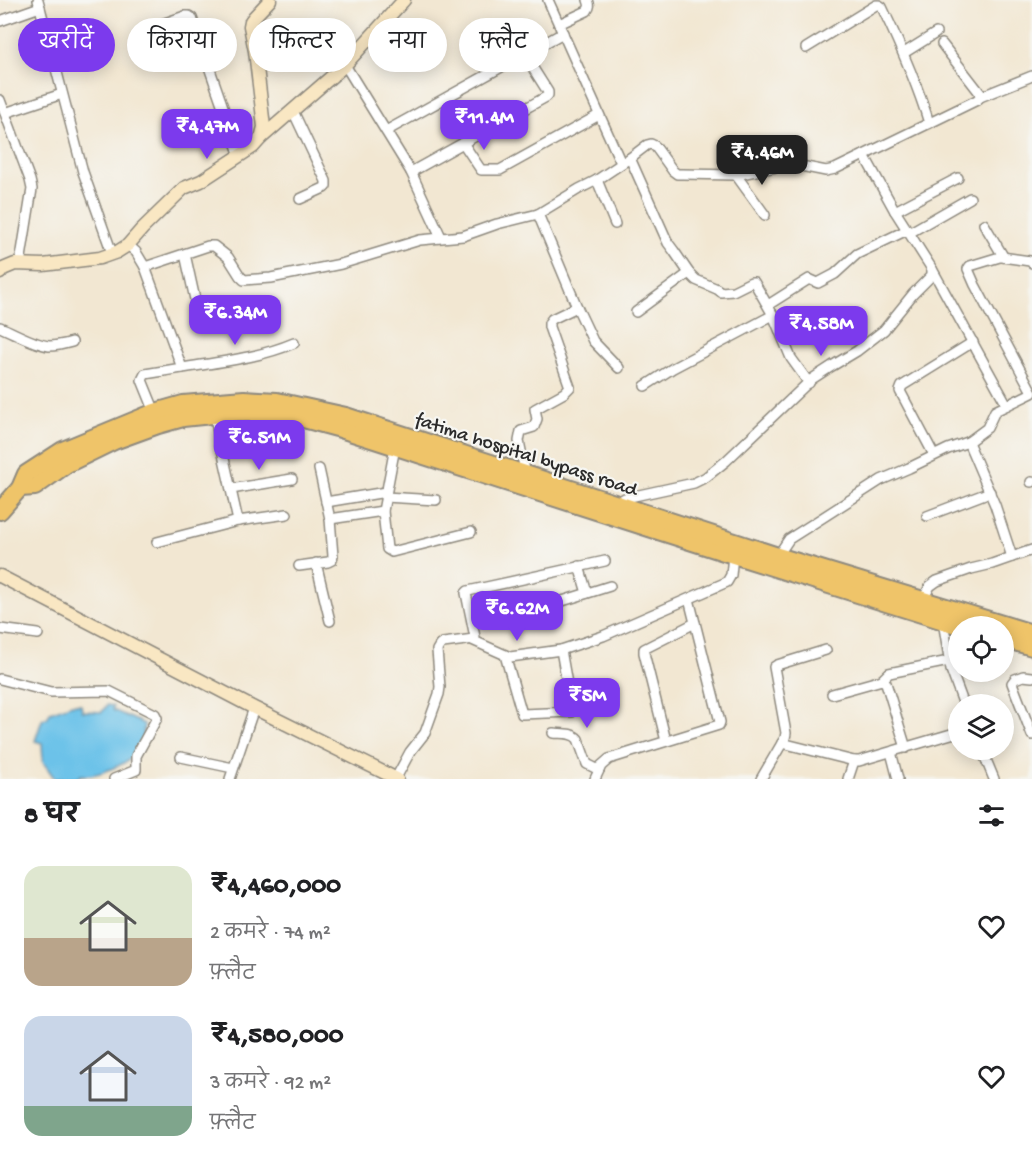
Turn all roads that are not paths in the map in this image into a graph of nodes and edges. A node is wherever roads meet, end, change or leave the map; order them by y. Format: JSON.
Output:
{"nodes":[{"id":1,"x":270,"y":0,"type":"edge"},
{"id":2,"x":404,"y":0,"type":"edge"},
{"id":3,"x":548,"y":0,"type":"edge"},
{"id":4,"x":588,"y":0,"type":"edge"},
{"id":5,"x":876,"y":3,"type":"edge"},
{"id":6,"x":39,"y":4,"type":"edge"},
{"id":7,"x":0,"y":21,"type":"edge"},
{"id":8,"x":561,"y":29,"type":"junction"},
{"id":9,"x":936,"y":33,"type":"dead end"},
{"id":10,"x":549,"y":37,"type":"edge"},
{"id":11,"x":942,"y":44,"type":"dead end"},
{"id":12,"x":806,"y":48,"type":"dead end"},
{"id":13,"x":356,"y":53,"type":"edge"},
{"id":14,"x":904,"y":53,"type":"junction"},
{"id":15,"x":211,"y":72,"type":"edge"},
{"id":16,"x":337,"y":72,"type":"edge"},
{"id":17,"x":349,"y":72,"type":"edge"},
{"id":18,"x":492,"y":72,"type":"edge"},
{"id":19,"x":535,"y":72,"type":"edge"},
{"id":20,"x":1032,"y":76,"type":"edge"},
{"id":21,"x":62,"y":94,"type":"junction"},
{"id":22,"x":980,"y":97,"type":"junction"},
{"id":23,"x":0,"y":100,"type":"edge"},
{"id":24,"x":293,"y":111,"type":"junction"},
{"id":25,"x":5,"y":113,"type":"junction"},
{"id":26,"x":599,"y":115,"type":"junction"},
{"id":27,"x":929,"y":123,"type":"junction"},
{"id":28,"x":386,"y":131,"type":"junction"},
{"id":29,"x":261,"y":138,"type":"junction"},
{"id":30,"x":463,"y":143,"type":"junction"},
{"id":31,"x":864,"y":155,"type":"junction"},
{"id":32,"x":240,"y":156,"type":"junction"},
{"id":33,"x":630,"y":158,"type":"junction"},
{"id":34,"x":621,"y":163,"type":"junction"},
{"id":35,"x":411,"y":172,"type":"junction"},
{"id":36,"x":736,"y":175,"type":"junction"},
{"id":37,"x":958,"y":178,"type":"dead end"},
{"id":38,"x":597,"y":180,"type":"junction"},
{"id":39,"x":970,"y":198,"type":"dead end"},
{"id":40,"x":300,"y":199,"type":"dead end"},
{"id":41,"x":895,"y":211,"type":"junction"},
{"id":42,"x":538,"y":214,"type":"junction"},
{"id":43,"x":765,"y":214,"type":"dead end"},
{"id":44,"x":615,"y":224,"type":"dead end"},
{"id":45,"x":984,"y":224,"type":"dead end"},
{"id":46,"x":908,"y":232,"type":"junction"},
{"id":47,"x":441,"y":237,"type":"junction"},
{"id":48,"x":128,"y":245,"type":"junction"},
{"id":49,"x":112,"y":253,"type":"junction"},
{"id":50,"x":184,"y":254,"type":"junction"},
{"id":51,"x":1002,"y":257,"type":"junction"},
{"id":52,"x":1032,"y":263,"type":"edge"},
{"id":53,"x":21,"y":264,"type":"junction"},
{"id":54,"x":145,"y":267,"type":"junction"},
{"id":55,"x":932,"y":269,"type":"junction"},
{"id":56,"x":0,"y":273,"type":"edge"},
{"id":57,"x":689,"y":273,"type":"junction"},
{"id":58,"x":768,"y":305,"type":"junction"},
{"id":59,"x":577,"y":307,"type":"junction"},
{"id":60,"x":636,"y":312,"type":"dead end"},
{"id":61,"x":198,"y":313,"type":"dead end"},
{"id":62,"x":774,"y":315,"type":"junction"},
{"id":63,"x":0,"y":327,"type":"edge"},
{"id":64,"x":72,"y":342,"type":"dead end"},
{"id":65,"x":973,"y":342,"type":"junction"},
{"id":66,"x":294,"y":343,"type":"dead end"},
{"id":67,"x":182,"y":368,"type":"junction"},
{"id":68,"x":619,"y":368,"type":"dead end"},
{"id":69,"x":809,"y":383,"type":"junction"},
{"id":70,"x":645,"y":386,"type":"dead end"},
{"id":71,"x":1030,"y":393,"type":"edge"},
{"id":72,"x":1007,"y":405,"type":"junction"},
{"id":73,"x":1032,"y":405,"type":"edge"},
{"id":74,"x":272,"y":408,"type":"junction"},
{"id":75,"x":155,"y":412,"type":"junction"},
{"id":76,"x":214,"y":414,"type":"junction"},
{"id":77,"x":968,"y":442,"type":"junction"},
{"id":78,"x":395,"y":447,"type":"junction"},
{"id":79,"x":934,"y":455,"type":"junction"},
{"id":80,"x":319,"y":469,"type":"dead end"},
{"id":81,"x":292,"y":479,"type":"dead end"},
{"id":82,"x":527,"y":482,"type":"junction"},
{"id":83,"x":20,"y":488,"type":"junction"},
{"id":84,"x":231,"y":489,"type":"junction"},
{"id":85,"x":990,"y":492,"type":"junction"},
{"id":86,"x":385,"y":495,"type":"junction"},
{"id":87,"x":436,"y":500,"type":"dead end"},
{"id":88,"x":326,"y":502,"type":"junction"},
{"id":89,"x":616,"y":503,"type":"junction"},
{"id":90,"x":0,"y":511,"type":"edge"},
{"id":91,"x":383,"y":511,"type":"junction"},
{"id":92,"x":287,"y":514,"type":"dead end"},
{"id":93,"x":927,"y":516,"type":"dead end"},
{"id":94,"x":330,"y":519,"type":"junction"},
{"id":95,"x":238,"y":521,"type":"junction"},
{"id":96,"x":471,"y":532,"type":"dead end"},
{"id":97,"x":157,"y":542,"type":"dead end"},
{"id":98,"x":1032,"y":550,"type":"edge"},
{"id":99,"x":733,"y":555,"type":"junction"},
{"id":100,"x":1011,"y":557,"type":"junction"},
{"id":101,"x":604,"y":561,"type":"dead end"},
{"id":102,"x":776,"y":562,"type":"junction"},
{"id":103,"x":316,"y":563,"type":"junction"},
{"id":104,"x":299,"y":566,"type":"dead end"},
{"id":105,"x":579,"y":567,"type":"junction"},
{"id":106,"x":0,"y":576,"type":"edge"},
{"id":107,"x":610,"y":586,"type":"dead end"},
{"id":108,"x":587,"y":593,"type":"junction"},
{"id":109,"x":893,"y":598,"type":"junction"},
{"id":110,"x":689,"y":599,"type":"junction"},
{"id":111,"x":923,"y":600,"type":"junction"},
{"id":112,"x":556,"y":603,"type":"dead end"},
{"id":113,"x":330,"y":621,"type":"dead end"},
{"id":114,"x":943,"y":621,"type":"junction"},
{"id":115,"x":948,"y":622,"type":"edge"},
{"id":116,"x":695,"y":623,"type":"junction"},
{"id":117,"x":0,"y":629,"type":"edge"},
{"id":118,"x":1032,"y":633,"type":"edge"},
{"id":119,"x":38,"y":634,"type":"dead end"},
{"id":120,"x":472,"y":640,"type":"junction"},
{"id":121,"x":1014,"y":642,"type":"edge"},
{"id":122,"x":1032,"y":647,"type":"edge"},
{"id":123,"x":561,"y":650,"type":"junction"},
{"id":124,"x":826,"y":650,"type":"dead end"},
{"id":125,"x":948,"y":654,"type":"edge"},
{"id":126,"x":505,"y":655,"type":"junction"},
{"id":127,"x":948,"y":661,"type":"edge"},
{"id":128,"x":1032,"y":677,"type":"edge"},
{"id":129,"x":0,"y":679,"type":"edge"},
{"id":130,"x":882,"y":680,"type":"junction"},
{"id":131,"x":832,"y":694,"type":"dead end"},
{"id":132,"x":254,"y":708,"type":"junction"},
{"id":133,"x":554,"y":733,"type":"dead end"},
{"id":134,"x":948,"y":735,"type":"edge"},
{"id":135,"x":1032,"y":735,"type":"edge"},
{"id":136,"x":666,"y":741,"type":"junction"},
{"id":137,"x":782,"y":743,"type":"junction"},
{"id":138,"x":906,"y":748,"type":"junction"},
{"id":139,"x":891,"y":752,"type":"junction"},
{"id":140,"x":181,"y":757,"type":"dead end"},
{"id":141,"x":986,"y":760,"type":"edge"},
{"id":142,"x":854,"y":761,"type":"junction"},
{"id":143,"x":234,"y":768,"type":"junction"},
{"id":144,"x":597,"y":775,"type":"edge"},
{"id":145,"x":114,"y":779,"type":"edge"},
{"id":146,"x":230,"y":779,"type":"edge"},
{"id":147,"x":397,"y":779,"type":"edge"},
{"id":148,"x":761,"y":779,"type":"edge"},
{"id":149,"x":848,"y":779,"type":"edge"},
{"id":150,"x":898,"y":779,"type":"edge"},
{"id":151,"x":994,"y":779,"type":"edge"}],
"edges":[{"from":1,"to":29,"type":"street"},
{"from":2,"to":13,"type":"street"},
{"from":3,"to":8,"type":"street"},
{"from":4,"to":8,"type":"street"},
{"from":5,"to":12,"type":"street"},
{"from":5,"to":14,"type":"street"},
{"from":6,"to":7,"type":"street"},
{"from":6,"to":21,"type":"street"},
{"from":8,"to":10,"type":"street"},
{"from":8,"to":26,"type":"street"},
{"from":9,"to":14,"type":"street"},
{"from":11,"to":22,"type":"street"},
{"from":14,"to":27,"type":"street"},
{"from":15,"to":32,"type":"street"},
{"from":16,"to":24,"type":"street"},
{"from":17,"to":28,"type":"street"},
{"from":18,"to":28,"type":"street"},
{"from":19,"to":30,"type":"street"},
{"from":20,"to":22,"type":"street"},
{"from":21,"to":25,"type":"street"},
{"from":21,"to":49,"type":"street"},
{"from":22,"to":27,"type":"street"},
{"from":23,"to":25,"type":"street"},
{"from":24,"to":29,"type":"street"},
{"from":24,"to":40,"type":"street"},
{"from":25,"to":53,"type":"street"},
{"from":26,"to":30,"type":"street"},
{"from":26,"to":34,"type":"street"},
{"from":27,"to":31,"type":"street"},
{"from":28,"to":35,"type":"street"},
{"from":29,"to":32,"type":"street"},
{"from":30,"to":35,"type":"street"},
{"from":31,"to":36,"type":"street"},
{"from":31,"to":41,"type":"street"},
{"from":32,"to":48,"type":"street"},
{"from":33,"to":34,"type":"street"},
{"from":33,"to":36,"type":"street"},
{"from":33,"to":57,"type":"street"},
{"from":34,"to":38,"type":"street"},
{"from":35,"to":47,"type":"street"},
{"from":36,"to":43,"type":"street"},
{"from":37,"to":41,"type":"street"},
{"from":38,"to":42,"type":"street"},
{"from":38,"to":44,"type":"street"},
{"from":39,"to":46,"type":"street"},
{"from":41,"to":46,"type":"street"},
{"from":42,"to":47,"type":"street"},
{"from":42,"to":59,"type":"street"},
{"from":45,"to":51,"type":"street"},
{"from":46,"to":55,"type":"street"},
{"from":46,"to":58,"type":"street"},
{"from":47,"to":50,"type":"street"},
{"from":48,"to":49,"type":"street"},
{"from":48,"to":54,"type":"street"},
{"from":49,"to":53,"type":"street"},
{"from":50,"to":54,"type":"street"},
{"from":50,"to":61,"type":"street"},
{"from":51,"to":52,"type":"street"},
{"from":51,"to":71,"type":"street"},
{"from":53,"to":56,"type":"street"},
{"from":54,"to":67,"type":"street"},
{"from":55,"to":65,"type":"street"},
{"from":55,"to":69,"type":"street"},
{"from":57,"to":58,"type":"street"},
{"from":57,"to":60,"type":"street"},
{"from":58,"to":62,"type":"street"},
{"from":59,"to":68,"type":"street"},
{"from":59,"to":82,"type":"street"},
{"from":62,"to":69,"type":"street"},
{"from":62,"to":70,"type":"street"},
{"from":63,"to":64,"type":"street"},
{"from":65,"to":72,"type":"street"},
{"from":65,"to":79,"type":"street"},
{"from":66,"to":67,"type":"street"},
{"from":67,"to":75,"type":"street"},
{"from":69,"to":89,"type":"street"},
{"from":71,"to":72,"type":"street"},
{"from":71,"to":73,"type":"street"},
{"from":72,"to":77,"type":"street"},
{"from":74,"to":75,"type":"highway","name":"fatima hospital bypass road"},
{"from":74,"to":76,"type":"highway","name":"fatima hospital bypass road"},
{"from":74,"to":78,"type":"highway","name":"fatima hospital bypass road"},
{"from":74,"to":82,"type":"highway","name":"fatima hospital bypass road"},
{"from":75,"to":83,"type":"highway","name":"fatima hospital bypass road"},
{"from":76,"to":83,"type":"highway","name":"fatima hospital bypass road"},
{"from":76,"to":84,"type":"street"},
{"from":77,"to":79,"type":"street"},
{"from":77,"to":85,"type":"street"},
{"from":78,"to":82,"type":"highway","name":"fatima hospital bypass road"},
{"from":78,"to":86,"type":"street"},
{"from":79,"to":102,"type":"street"},
{"from":80,"to":88,"type":"street"},
{"from":81,"to":84,"type":"street"},
{"from":82,"to":89,"type":"highway","name":"fatima hospital bypass road"},
{"from":82,"to":99,"type":"highway","name":"fatima hospital bypass road"},
{"from":83,"to":90,"type":"highway","name":"fatima hospital bypass road"},
{"from":84,"to":95,"type":"street"},
{"from":85,"to":93,"type":"street"},
{"from":85,"to":100,"type":"street"},
{"from":86,"to":87,"type":"street"},
{"from":86,"to":88,"type":"street"},
{"from":86,"to":91,"type":"street"},
{"from":88,"to":94,"type":"street"},
{"from":89,"to":102,"type":"highway","name":"fatima hospital bypass road"},
{"from":91,"to":94,"type":"street"},
{"from":91,"to":96,"type":"street"},
{"from":92,"to":95,"type":"street"},
{"from":94,"to":103,"type":"street"},
{"from":95,"to":97,"type":"street"},
{"from":98,"to":100,"type":"street"},
{"from":99,"to":102,"type":"highway","name":"fatima hospital bypass road"},
{"from":99,"to":110,"type":"street"},
{"from":100,"to":111,"type":"street"},
{"from":101,"to":105,"type":"street"},
{"from":102,"to":109,"type":"highway","name":"fatima hospital bypass road"},
{"from":103,"to":104,"type":"street"},
{"from":103,"to":113,"type":"street"},
{"from":105,"to":108,"type":"street"},
{"from":105,"to":120,"type":"street"},
{"from":106,"to":132,"type":"street"},
{"from":107,"to":108,"type":"street"},
{"from":108,"to":112,"type":"street"},
{"from":109,"to":111,"type":"highway","name":"fatima hospital bypass road"},
{"from":109,"to":114,"type":"highway","name":"fatima hospital bypass road"},
{"from":110,"to":116,"type":"street"},
{"from":110,"to":123,"type":"street"},
{"from":111,"to":118,"type":"highway","name":"fatima hospital bypass road"},
{"from":114,"to":115,"type":"highway","name":"fatima hospital bypass road"},
{"from":114,"to":125,"type":"street"},
{"from":116,"to":136,"type":"street"},
{"from":116,"to":136,"type":"street"},
{"from":117,"to":119,"type":"street"},
{"from":120,"to":126,"type":"street"},
{"from":120,"to":147,"type":"street"},
{"from":121,"to":122,"type":"highway"},
{"from":123,"to":126,"type":"street"},
{"from":123,"to":126,"type":"street"},
{"from":124,"to":137,"type":"street"},
{"from":127,"to":130,"type":"street"},
{"from":128,"to":135,"type":"street"},
{"from":129,"to":145,"type":"street"},
{"from":130,"to":131,"type":"street"},
{"from":130,"to":138,"type":"street"},
{"from":132,"to":143,"type":"street"},
{"from":132,"to":147,"type":"street"},
{"from":133,"to":144,"type":"street"},
{"from":134,"to":138,"type":"street"},
{"from":136,"to":144,"type":"street"},
{"from":137,"to":142,"type":"street"},
{"from":137,"to":148,"type":"street"},
{"from":138,"to":139,"type":"street"},
{"from":139,"to":142,"type":"street"},
{"from":139,"to":150,"type":"street"},
{"from":140,"to":143,"type":"street"},
{"from":141,"to":151,"type":"street"},
{"from":142,"to":149,"type":"street"},
{"from":143,"to":146,"type":"street"}]}
